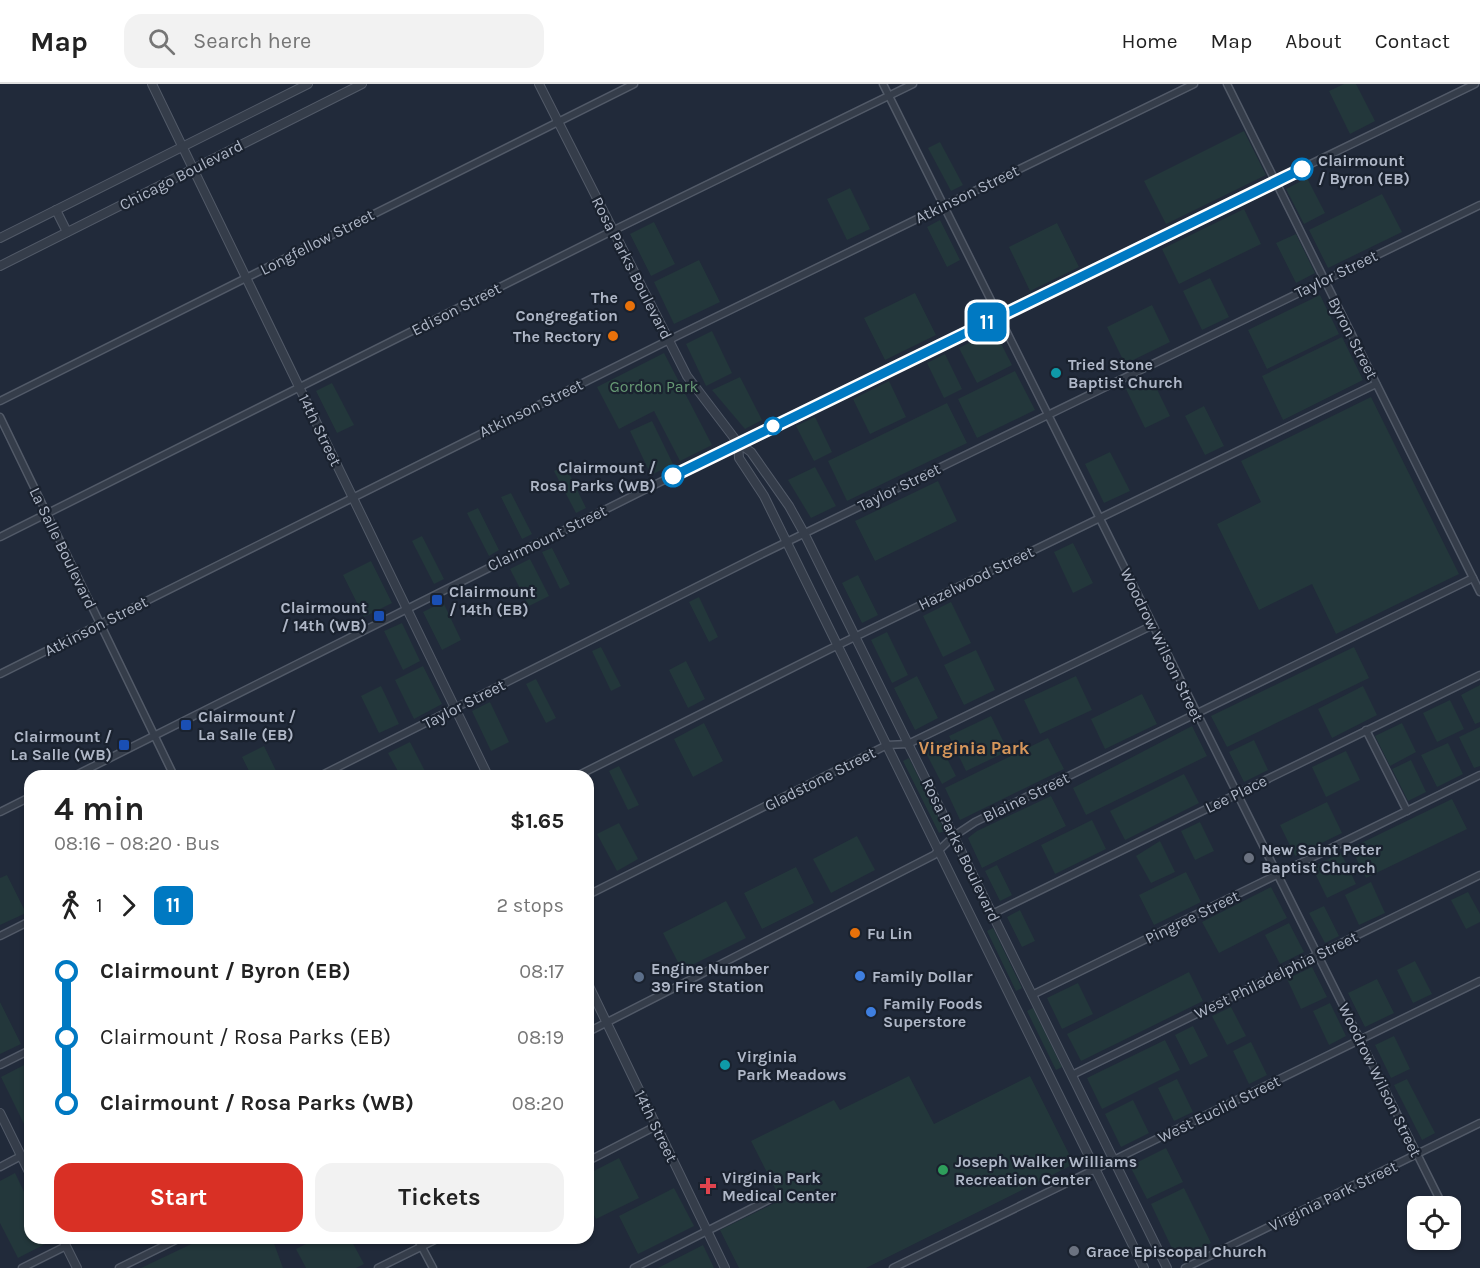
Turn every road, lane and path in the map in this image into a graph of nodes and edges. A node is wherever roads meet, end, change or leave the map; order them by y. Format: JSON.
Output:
{"nodes":[{"id":1,"x":152,"y":84,"type":"edge"},
{"id":2,"x":308,"y":84,"type":"edge"},
{"id":3,"x":362,"y":84,"type":"edge"},
{"id":4,"x":539,"y":84,"type":"edge"},
{"id":5,"x":634,"y":84,"type":"edge"},
{"id":6,"x":882,"y":84,"type":"edge"},
{"id":7,"x":913,"y":84,"type":"edge"},
{"id":8,"x":1194,"y":84,"type":"edge"},
{"id":9,"x":1227,"y":84,"type":"edge"},
{"id":10,"x":1475,"y":84,"type":"edge"},
{"id":11,"x":349,"y":87,"type":"edge"},
{"id":12,"x":889,"y":96,"type":"junction"},
{"id":13,"x":558,"y":121,"type":"junction"},
{"id":14,"x":182,"y":147,"type":"junction"},
{"id":15,"x":193,"y":169,"type":"junction"},
{"id":16,"x":1277,"y":181,"type":"junction"},
{"id":17,"x":944,"y":205,"type":"junction"},
{"id":18,"x":1480,"y":205,"type":"edge"},
{"id":19,"x":56,"y":210,"type":"junction"},
{"id":20,"x":613,"y":230,"type":"junction"},
{"id":21,"x":67,"y":232,"type":"junction"},
{"id":22,"x":0,"y":238,"type":"edge"},
{"id":23,"x":0,"y":266,"type":"edge"},
{"id":24,"x":245,"y":277,"type":"junction"},
{"id":25,"x":1324,"y":280,"type":"junction"},
{"id":26,"x":999,"y":316,"type":"junction"},
{"id":27,"x":669,"y":340,"type":"junction"},
{"id":28,"x":1376,"y":384,"type":"junction"},
{"id":29,"x":299,"y":387,"type":"junction"},
{"id":30,"x":0,"y":401,"type":"edge"},
{"id":31,"x":1048,"y":415,"type":"junction"},
{"id":32,"x":0,"y":417,"type":"edge"},
{"id":33,"x":738,"y":443,"type":"junction"},
{"id":34,"x":353,"y":496,"type":"junction"},
{"id":35,"x":47,"y":514,"type":"junction"},
{"id":36,"x":1099,"y":518,"type":"junction"},
{"id":37,"x":804,"y":534,"type":"junction"},
{"id":38,"x":0,"y":537,"type":"edge"},
{"id":39,"x":787,"y":542,"type":"junction"},
{"id":40,"x":1473,"y":578,"type":"junction"},
{"id":41,"x":1480,"y":592,"type":"edge"},
{"id":42,"x":407,"y":608,"type":"junction"},
{"id":43,"x":100,"y":624,"type":"junction"},
{"id":44,"x":1153,"y":625,"type":"junction"},
{"id":45,"x":855,"y":637,"type":"junction"},
{"id":46,"x":837,"y":645,"type":"junction"},
{"id":47,"x":0,"y":674,"type":"edge"},
{"id":48,"x":1480,"y":675,"type":"edge"},
{"id":49,"x":455,"y":708,"type":"junction"},
{"id":50,"x":1196,"y":713,"type":"junction"},
{"id":51,"x":1366,"y":730,"type":"junction"},
{"id":52,"x":154,"y":735,"type":"junction"},
{"id":53,"x":908,"y":744,"type":"junction"},
{"id":54,"x":887,"y":746,"type":"junction"},
{"id":55,"x":86,"y":770,"type":"edge"},
{"id":56,"x":171,"y":770,"type":"edge"},
{"id":57,"x":332,"y":770,"type":"edge"},
{"id":58,"x":485,"y":770,"type":"edge"},
{"id":59,"x":589,"y":770,"type":"edge"},
{"id":60,"x":1480,"y":775,"type":"edge"},
{"id":61,"x":1236,"y":794,"type":"junction"},
{"id":62,"x":24,"y":800,"type":"edge"},
{"id":63,"x":1407,"y":811,"type":"junction"},
{"id":64,"x":0,"y":813,"type":"edge"},
{"id":65,"x":954,"y":836,"type":"junction"},
{"id":66,"x":939,"y":850,"type":"junction"},
{"id":67,"x":1277,"y":874,"type":"junction"},
{"id":68,"x":1480,"y":875,"type":"edge"},
{"id":69,"x":594,"y":893,"type":"edge"},
{"id":70,"x":992,"y":914,"type":"junction"},
{"id":71,"x":24,"y":924,"type":"edge"},
{"id":72,"x":0,"y":936,"type":"edge"},
{"id":73,"x":1317,"y":954,"type":"junction"},
{"id":74,"x":1480,"y":981,"type":"edge"},
{"id":75,"x":1032,"y":995,"type":"junction"},
{"id":76,"x":594,"y":997,"type":"edge"},
{"id":77,"x":606,"y":1022,"type":"junction"},
{"id":78,"x":594,"y":1029,"type":"edge"},
{"id":79,"x":1360,"y":1040,"type":"junction"},
{"id":80,"x":24,"y":1053,"type":"edge"},
{"id":81,"x":0,"y":1065,"type":"edge"},
{"id":82,"x":1072,"y":1075,"type":"junction"},
{"id":83,"x":0,"y":1113,"type":"edge"},
{"id":84,"x":1480,"y":1123,"type":"edge"},
{"id":85,"x":656,"y":1126,"type":"junction"},
{"id":86,"x":1417,"y":1154,"type":"junction"},
{"id":87,"x":21,"y":1156,"type":"junction"},
{"id":88,"x":594,"y":1158,"type":"edge"},
{"id":89,"x":1114,"y":1159,"type":"junction"},
{"id":90,"x":24,"y":1162,"type":"edge"},
{"id":91,"x":0,"y":1167,"type":"edge"},
{"id":92,"x":1095,"y":1168,"type":"junction"},
{"id":93,"x":776,"y":1196,"type":"dead end"},
{"id":94,"x":1438,"y":1196,"type":"edge"},
{"id":95,"x":707,"y":1231,"type":"junction"},
{"id":96,"x":168,"y":1244,"type":"edge"},
{"id":97,"x":426,"y":1244,"type":"edge"},
{"id":98,"x":66,"y":1246,"type":"joint"},
{"id":99,"x":422,"y":1246,"type":"junction"},
{"id":100,"x":21,"y":1268,"type":"edge"},
{"id":101,"x":77,"y":1268,"type":"edge"},
{"id":102,"x":119,"y":1268,"type":"edge"},
{"id":103,"x":378,"y":1268,"type":"edge"},
{"id":104,"x":432,"y":1268,"type":"edge"},
{"id":105,"x":634,"y":1268,"type":"edge"},
{"id":106,"x":726,"y":1268,"type":"edge"},
{"id":107,"x":893,"y":1268,"type":"edge"},
{"id":108,"x":1144,"y":1268,"type":"edge"},
{"id":109,"x":1167,"y":1268,"type":"edge"},
{"id":110,"x":1185,"y":1268,"type":"edge"}],
"edges":[{"from":1,"to":14,"type":"street","name":"14th Street"},
{"from":2,"to":14,"type":"street","name":"Chicago Boulevard"},
{"from":3,"to":11,"type":"street","name":"Chicago Boulevard"},
{"from":4,"to":13,"type":"street","name":"Rosa Parks Boulevard"},
{"from":5,"to":13,"type":"street","name":"Longfellow Street"},
{"from":6,"to":12,"type":"street","name":"Woodrow Wilson Street"},
{"from":7,"to":12,"type":"street","name":"Edison Street"},
{"from":8,"to":17,"type":"street","name":"Atkinson Street"},
{"from":9,"to":16,"type":"street","name":"Byron Street"},
{"from":10,"to":16,"type":"street","name":"Clairmount Street"},
{"from":11,"to":15,"type":"street","name":"Chicago Boulevard"},
{"from":12,"to":17,"type":"street","name":"Woodrow Wilson Street"},
{"from":12,"to":20,"type":"street","name":"Edison Street"},
{"from":13,"to":20,"type":"street","name":"Rosa Parks Boulevard"},
{"from":13,"to":24,"type":"street","name":"Longfellow Street"},
{"from":14,"to":15,"type":"street","name":"14th Street"},
{"from":14,"to":19,"type":"street","name":"Chicago Boulevard"},
{"from":15,"to":21,"type":"street","name":"Chicago Boulevard"},
{"from":15,"to":24,"type":"street","name":"14th Street"},
{"from":16,"to":25,"type":"street","name":"Byron Street"},
{"from":16,"to":26,"type":"street","name":"Clairmount Street"},
{"from":17,"to":26,"type":"street","name":"Woodrow Wilson Street"},
{"from":17,"to":27,"type":"street","name":"Atkinson Street"},
{"from":18,"to":25,"type":"street","name":"Taylor Street"},
{"from":19,"to":21,"type":"street"},
{"from":19,"to":22,"type":"street","name":"Chicago Boulevard"},
{"from":20,"to":27,"type":"street","name":"Rosa Parks Boulevard"},
{"from":20,"to":29,"type":"street","name":"Edison Street"},
{"from":21,"to":23,"type":"street","name":"Chicago Boulevard"},
{"from":24,"to":29,"type":"street","name":"14th Street"},
{"from":24,"to":30,"type":"street","name":"Longfellow Street"},
{"from":25,"to":28,"type":"street","name":"Byron Street"},
{"from":25,"to":31,"type":"street","name":"Taylor Street"},
{"from":26,"to":31,"type":"street","name":"Woodrow Wilson Street"},
{"from":26,"to":33,"type":"street","name":"Clairmount Street"},
{"from":27,"to":33,"type":"street","name":"Rosa Parks Boulevard"},
{"from":27,"to":34,"type":"street","name":"Atkinson Street"},
{"from":28,"to":36,"type":"street","name":"Hazelwood Street"},
{"from":28,"to":40,"type":"street","name":"Byron Street"},
{"from":29,"to":34,"type":"street","name":"14th Street"},
{"from":29,"to":35,"type":"street","name":"Edison Street"},
{"from":31,"to":36,"type":"street","name":"Woodrow Wilson Street"},
{"from":31,"to":37,"type":"street","name":"Taylor Street"},
{"from":32,"to":35,"type":"street","name":"La Salle Boulevard"},
{"from":33,"to":37,"type":"street","name":"Rosa Parks Boulevard"},
{"from":33,"to":39,"type":"street","name":"Rosa Parks Boulevard"},
{"from":33,"to":42,"type":"street","name":"Clairmount Street"},
{"from":34,"to":42,"type":"street","name":"14th Street"},
{"from":34,"to":43,"type":"street","name":"Atkinson Street"},
{"from":35,"to":38,"type":"street","name":"Edison Street"},
{"from":35,"to":43,"type":"street","name":"La Salle Boulevard"},
{"from":36,"to":44,"type":"street","name":"Woodrow Wilson Street"},
{"from":36,"to":45,"type":"street","name":"Hazelwood Street"},
{"from":37,"to":39,"type":"street","name":"Taylor Street"},
{"from":37,"to":45,"type":"street","name":"Rosa Parks Boulevard"},
{"from":39,"to":46,"type":"street","name":"Rosa Parks Boulevard"},
{"from":39,"to":49,"type":"street","name":"Taylor Street"},
{"from":40,"to":41,"type":"street","name":"Byron Street"},
{"from":40,"to":50,"type":"street","name":"Blaine Street"},
{"from":42,"to":49,"type":"street","name":"14th Street"},
{"from":42,"to":52,"type":"street","name":"Clairmount Street"},
{"from":43,"to":47,"type":"street","name":"Atkinson Street"},
{"from":43,"to":52,"type":"street","name":"La Salle Boulevard"},
{"from":44,"to":50,"type":"street","name":"Woodrow Wilson Street"},
{"from":44,"to":53,"type":"street","name":"Gladstone Street"},
{"from":45,"to":46,"type":"street","name":"Hazelwood Street"},
{"from":45,"to":53,"type":"street","name":"Rosa Parks Boulevard"},
{"from":46,"to":54,"type":"street","name":"Rosa Parks Boulevard"},
{"from":46,"to":59,"type":"street","name":"Hazelwood Street"},
{"from":48,"to":51,"type":"street","name":"Lee Place"},
{"from":49,"to":57,"type":"street","name":"Taylor Street"},
{"from":49,"to":58,"type":"street","name":"14th Street"},
{"from":50,"to":61,"type":"street","name":"Woodrow Wilson Street"},
{"from":50,"to":65,"type":"street","name":"Blaine Street"},
{"from":51,"to":61,"type":"street","name":"Lee Place"},
{"from":51,"to":63,"type":"street"},
{"from":52,"to":55,"type":"street","name":"Clairmount Street"},
{"from":52,"to":56,"type":"street","name":"La Salle Boulevard"},
{"from":53,"to":54,"type":"street","name":"Gladstone Street"},
{"from":53,"to":65,"type":"street","name":"Rosa Parks Boulevard"},
{"from":54,"to":66,"type":"street","name":"Rosa Parks Boulevard"},
{"from":54,"to":69,"type":"street","name":"Gladstone Street"},
{"from":60,"to":63,"type":"street","name":"Pingree Street"},
{"from":61,"to":67,"type":"street","name":"Woodrow Wilson Street"},
{"from":61,"to":70,"type":"street","name":"Lee Place"},
{"from":62,"to":64,"type":"street"},
{"from":63,"to":67,"type":"street","name":"Pingree Street"},
{"from":65,"to":66,"type":"street","name":"Blaine Street"},
{"from":65,"to":70,"type":"street","name":"Rosa Parks Boulevard"},
{"from":66,"to":77,"type":"street","name":"Blaine Street"},
{"from":66,"to":92,"type":"street","name":"Rosa Parks Boulevard"},
{"from":67,"to":73,"type":"street","name":"Woodrow Wilson Street"},
{"from":67,"to":75,"type":"street","name":"Pingree Street"},
{"from":68,"to":73,"type":"street","name":"West Philadelphia Street"},
{"from":70,"to":75,"type":"street","name":"Rosa Parks Boulevard"},
{"from":71,"to":72,"type":"street"},
{"from":73,"to":79,"type":"street","name":"Woodrow Wilson Street"},
{"from":73,"to":82,"type":"street","name":"West Philadelphia Street"},
{"from":74,"to":79,"type":"street","name":"West Euclid Street"},
{"from":75,"to":82,"type":"street","name":"Rosa Parks Boulevard"},
{"from":76,"to":77,"type":"street","name":"14th Street"},
{"from":77,"to":78,"type":"street","name":"Blaine Street"},
{"from":77,"to":85,"type":"street","name":"14th Street"},
{"from":79,"to":86,"type":"street","name":"Woodrow Wilson Street"},
{"from":79,"to":89,"type":"street","name":"West Euclid Street"},
{"from":80,"to":81,"type":"street"},
{"from":82,"to":89,"type":"street","name":"Rosa Parks Boulevard"},
{"from":83,"to":87,"type":"street"},
{"from":84,"to":86,"type":"street","name":"Virginia Park Street"},
{"from":85,"to":88,"type":"street"},
{"from":85,"to":95,"type":"street","name":"14th Street"},
{"from":86,"to":94,"type":"street","name":"Woodrow Wilson Street"},
{"from":86,"to":110,"type":"street","name":"Virginia Park Street"},
{"from":87,"to":90,"type":"street"},
{"from":87,"to":91,"type":"street"},
{"from":89,"to":92,"type":"street","name":"West Euclid Street"},
{"from":89,"to":109,"type":"street","name":"Rosa Parks Boulevard"},
{"from":92,"to":107,"type":"street","name":"West Euclid Street"},
{"from":92,"to":108,"type":"street","name":"Rosa Parks Boulevard"},
{"from":93,"to":95,"type":"street"},
{"from":95,"to":105,"type":"street"},
{"from":95,"to":106,"type":"street","name":"14th Street"},
{"from":96,"to":102,"type":"street"},
{"from":97,"to":99,"type":"street"},
{"from":98,"to":100,"type":"street"},
{"from":98,"to":101,"type":"street"},
{"from":99,"to":103,"type":"street"},
{"from":99,"to":104,"type":"street"}]}
